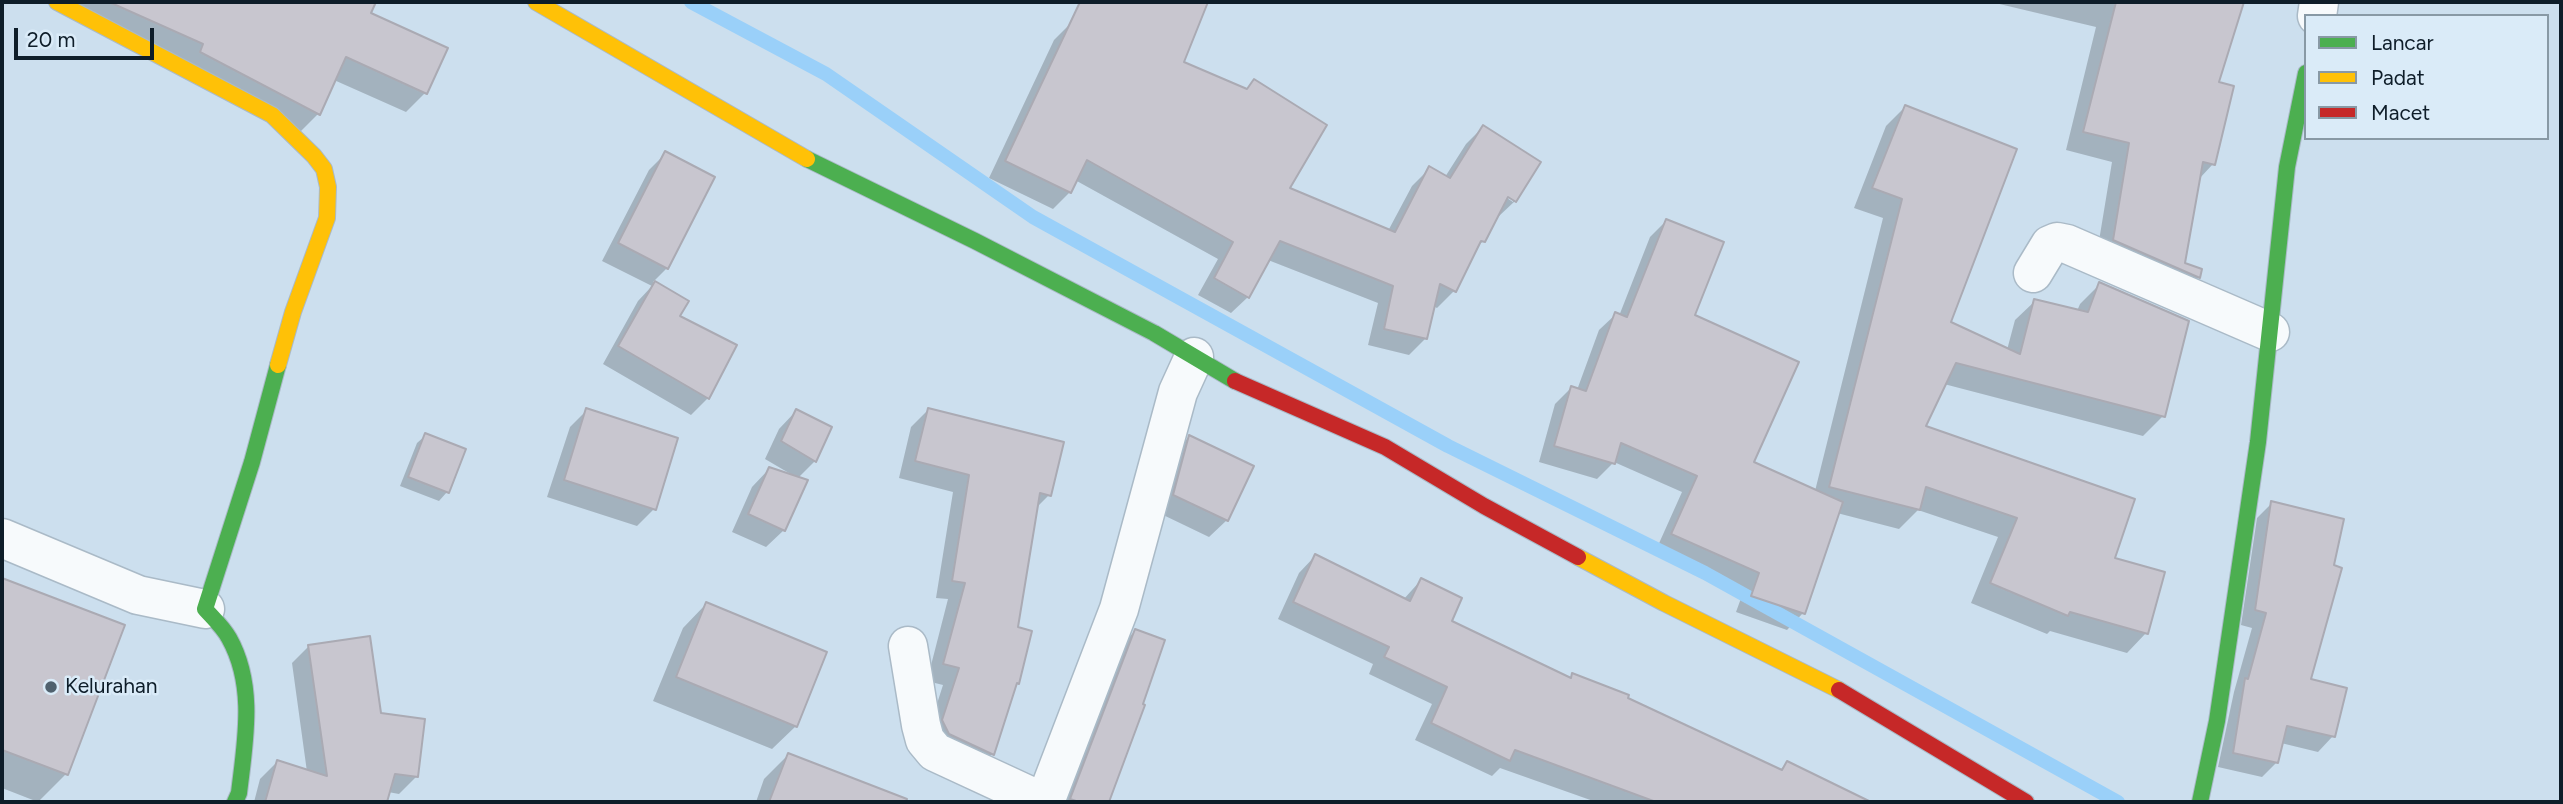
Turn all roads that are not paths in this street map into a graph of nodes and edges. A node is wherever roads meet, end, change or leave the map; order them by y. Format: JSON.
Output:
{"nodes":[{"id":1,"x":57,"y":2,"type":"edge"},
{"id":2,"x":536,"y":2,"type":"edge"},
{"id":3,"x":2304,"y":83,"type":"edge"},
{"id":4,"x":2033,"y":273,"type":"dead end"},
{"id":5,"x":2270,"y":331,"type":"junction"},
{"id":6,"x":1195,"y":357,"type":"junction"},
{"id":7,"x":2,"y":538,"type":"edge"},
{"id":8,"x":205,"y":609,"type":"junction"},
{"id":9,"x":908,"y":646,"type":"dead end"},
{"id":10,"x":235,"y":802,"type":"edge"},
{"id":11,"x":1044,"y":802,"type":"edge"},
{"id":12,"x":2026,"y":802,"type":"edge"},
{"id":13,"x":2200,"y":802,"type":"edge"}],
"edges":[{"from":1,"to":8,"type":"street"},
{"from":2,"to":6,"type":"street"},
{"from":3,"to":5,"type":"street"},
{"from":4,"to":5,"type":"street"},
{"from":5,"to":13,"type":"street"},
{"from":6,"to":11,"type":"street"},
{"from":6,"to":12,"type":"street"},
{"from":7,"to":8,"type":"street"},
{"from":8,"to":10,"type":"street"},
{"from":9,"to":11,"type":"street"}]}
